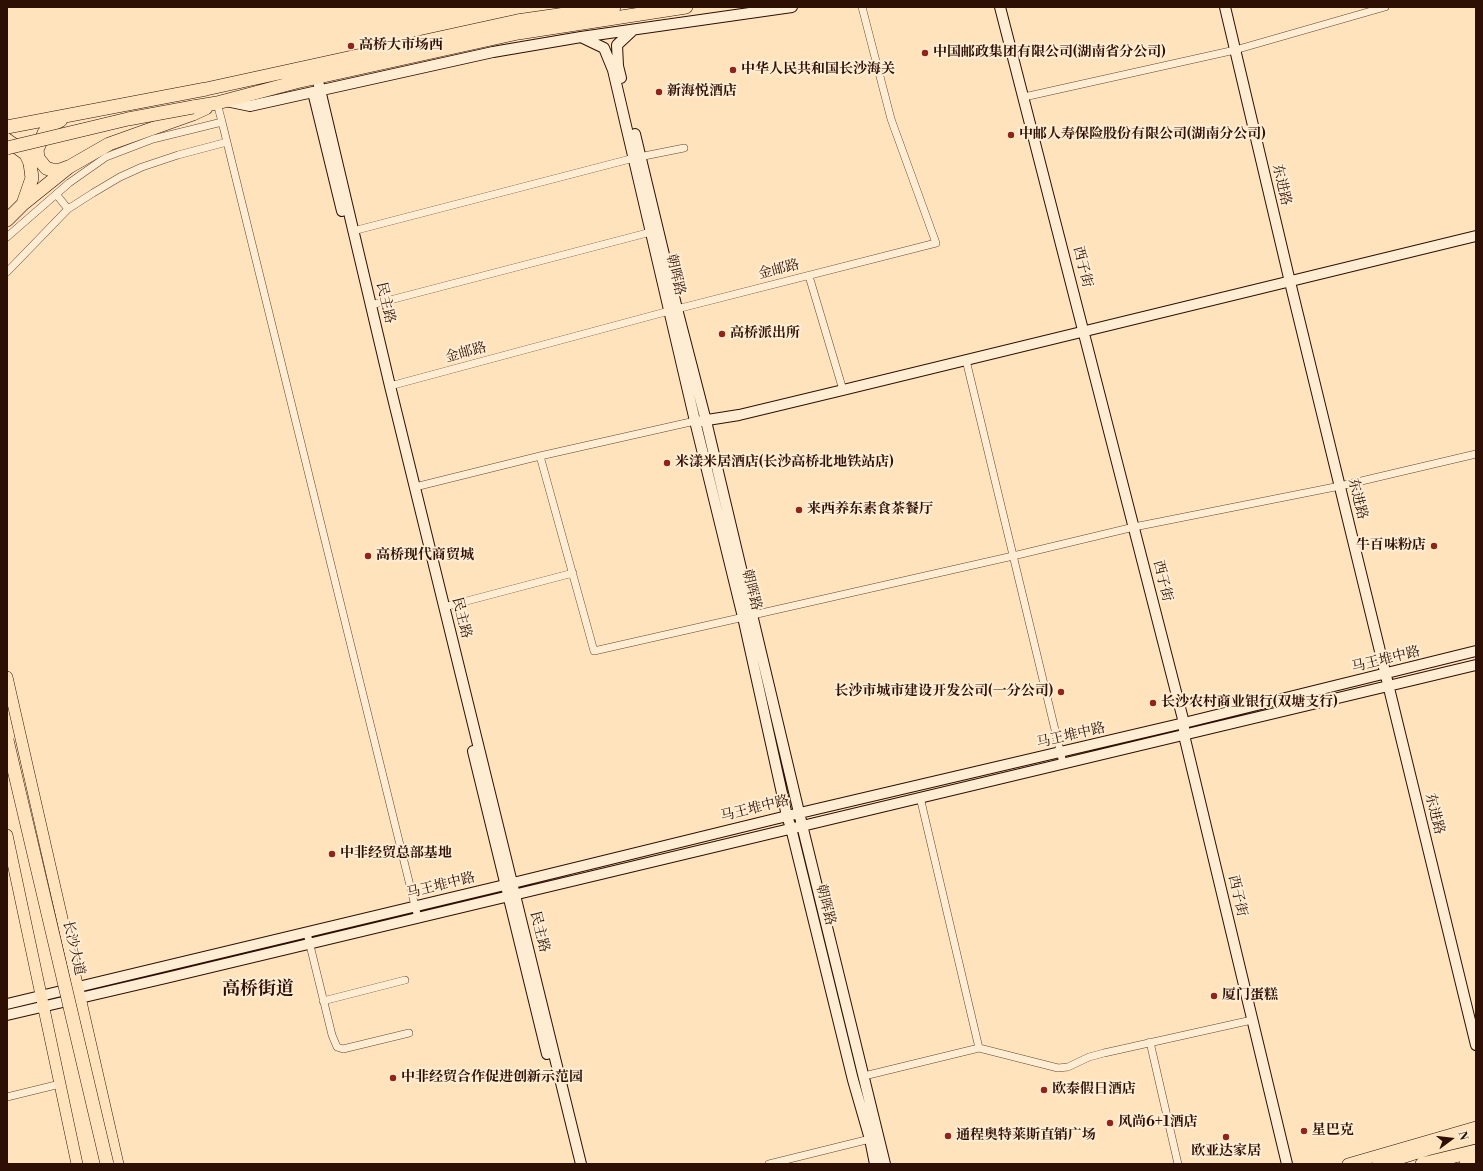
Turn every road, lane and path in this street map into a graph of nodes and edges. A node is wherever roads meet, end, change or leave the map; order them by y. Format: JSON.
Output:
{"nodes":[{"id":1,"x":614,"y":7,"type":"edge"},
{"id":2,"x":686,"y":7,"type":"edge"},
{"id":3,"x":792,"y":7,"type":"edge"},
{"id":4,"x":862,"y":7,"type":"edge"},
{"id":5,"x":1000,"y":7,"type":"edge"},
{"id":6,"x":1225,"y":7,"type":"edge"},
{"id":7,"x":1385,"y":7,"type":"edge"},
{"id":8,"x":633,"y":30,"type":"junction"},
{"id":9,"x":581,"y":37,"type":"junction"},
{"id":10,"x":1235,"y":50,"type":"junction"},
{"id":11,"x":317,"y":77,"type":"junction"},
{"id":12,"x":317,"y":92,"type":"junction"},
{"id":13,"x":1024,"y":98,"type":"junction"},
{"id":14,"x":221,"y":102,"type":"junction"},
{"id":15,"x":193,"y":111,"type":"junction"},
{"id":16,"x":68,"y":117,"type":"junction"},
{"id":17,"x":222,"y":122,"type":"junction"},
{"id":18,"x":11,"y":125,"type":"edge"},
{"id":19,"x":7,"y":140,"type":"edge"},
{"id":20,"x":227,"y":142,"type":"junction"},
{"id":21,"x":7,"y":148,"type":"edge"},
{"id":22,"x":684,"y":148,"type":"dead end"},
{"id":23,"x":638,"y":157,"type":"junction"},
{"id":24,"x":69,"y":167,"type":"junction"},
{"id":25,"x":56,"y":194,"type":"junction"},
{"id":26,"x":23,"y":204,"type":"junction"},
{"id":27,"x":68,"y":209,"type":"junction"},
{"id":28,"x":7,"y":220,"type":"edge"},
{"id":29,"x":353,"y":231,"type":"junction"},
{"id":30,"x":651,"y":232,"type":"junction"},
{"id":31,"x":1476,"y":236,"type":"edge"},
{"id":32,"x":7,"y":237,"type":"edge"},
{"id":33,"x":7,"y":272,"type":"edge"},
{"id":34,"x":808,"y":276,"type":"junction"},
{"id":35,"x":1290,"y":282,"type":"junction"},
{"id":36,"x":371,"y":305,"type":"junction"},
{"id":37,"x":673,"y":310,"type":"junction"},
{"id":38,"x":1084,"y":332,"type":"junction"},
{"id":39,"x":966,"y":360,"type":"junction"},
{"id":40,"x":390,"y":386,"type":"junction"},
{"id":41,"x":842,"y":390,"type":"junction"},
{"id":42,"x":695,"y":421,"type":"junction"},
{"id":43,"x":706,"y":421,"type":"junction"},
{"id":44,"x":1476,"y":454,"type":"edge"},
{"id":45,"x":540,"y":456,"type":"junction"},
{"id":46,"x":1340,"y":486,"type":"junction"},
{"id":47,"x":415,"y":487,"type":"junction"},
{"id":48,"x":1134,"y":527,"type":"junction"},
{"id":49,"x":1013,"y":556,"type":"junction"},
{"id":50,"x":573,"y":573,"type":"junction"},
{"id":51,"x":444,"y":606,"type":"junction"},
{"id":52,"x":747,"y":616,"type":"junction"},
{"id":53,"x":1476,"y":651,"type":"edge"},
{"id":54,"x":1476,"y":665,"type":"edge"},
{"id":55,"x":1385,"y":674,"type":"junction"},
{"id":56,"x":7,"y":677,"type":"edge"},
{"id":57,"x":1388,"y":686,"type":"junction"},
{"id":58,"x":1184,"y":723,"type":"junction"},
{"id":59,"x":1184,"y":735,"type":"junction"},
{"id":60,"x":7,"y":740,"type":"edge"},
{"id":61,"x":1061,"y":752,"type":"junction"},
{"id":62,"x":1064,"y":763,"type":"junction"},
{"id":63,"x":7,"y":770,"type":"edge"},
{"id":64,"x":920,"y":797,"type":"junction"},
{"id":65,"x":800,"y":813,"type":"junction"},
{"id":66,"x":786,"y":816,"type":"junction"},
{"id":67,"x":802,"y":825,"type":"junction"},
{"id":68,"x":791,"y":828,"type":"junction"},
{"id":69,"x":7,"y":835,"type":"edge"},
{"id":70,"x":509,"y":884,"type":"junction"},
{"id":71,"x":512,"y":895,"type":"junction"},
{"id":72,"x":416,"y":907,"type":"junction"},
{"id":73,"x":418,"y":918,"type":"junction"},
{"id":74,"x":307,"y":933,"type":"junction"},
{"id":75,"x":309,"y":944,"type":"junction"},
{"id":76,"x":405,"y":980,"type":"dead end"},
{"id":77,"x":78,"y":992,"type":"junction"},
{"id":78,"x":43,"y":1001,"type":"junction"},
{"id":79,"x":323,"y":1001,"type":"junction"},
{"id":80,"x":7,"y":1004,"type":"edge"},
{"id":81,"x":7,"y":1015,"type":"edge"},
{"id":82,"x":1252,"y":1020,"type":"junction"},
{"id":83,"x":409,"y":1032,"type":"dead end"},
{"id":84,"x":1150,"y":1042,"type":"junction"},
{"id":85,"x":1476,"y":1044,"type":"edge"},
{"id":86,"x":979,"y":1048,"type":"junction"},
{"id":87,"x":864,"y":1076,"type":"junction"},
{"id":88,"x":60,"y":1084,"type":"junction"},
{"id":89,"x":7,"y":1097,"type":"edge"},
{"id":90,"x":1476,"y":1128,"type":"edge"},
{"id":91,"x":1476,"y":1136,"type":"edge"},
{"id":92,"x":870,"y":1139,"type":"junction"},
{"id":93,"x":1476,"y":1151,"type":"edge"},
{"id":94,"x":1476,"y":1162,"type":"edge"},
{"id":95,"x":77,"y":1164,"type":"edge"},
{"id":96,"x":100,"y":1164,"type":"edge"},
{"id":97,"x":107,"y":1164,"type":"edge"},
{"id":98,"x":118,"y":1164,"type":"edge"},
{"id":99,"x":575,"y":1164,"type":"edge"},
{"id":100,"x":581,"y":1164,"type":"edge"},
{"id":101,"x":769,"y":1164,"type":"edge"},
{"id":102,"x":875,"y":1164,"type":"edge"},
{"id":103,"x":885,"y":1164,"type":"edge"},
{"id":104,"x":1178,"y":1164,"type":"edge"},
{"id":105,"x":1287,"y":1164,"type":"edge"},
{"id":106,"x":1348,"y":1164,"type":"edge"},
{"id":107,"x":1379,"y":1164,"type":"edge"},
{"id":108,"x":1422,"y":1164,"type":"edge"},
{"id":109,"x":1466,"y":1164,"type":"edge"}],
"edges":[{"from":1,"to":16,"type":"highway"},
{"from":2,"to":11,"type":"highway"},
{"from":3,"to":8,"type":"street"},
{"from":4,"to":34,"type":"street","name":"金邮路"},
{"from":5,"to":13,"type":"street","name":"西子街"},
{"from":6,"to":10,"type":"street","name":"东进路"},
{"from":7,"to":10,"type":"street"},
{"from":8,"to":9,"type":"street"},
{"from":8,"to":23,"type":"street","name":"朝晖路"},
{"from":9,"to":12,"type":"street"},
{"from":9,"to":23,"type":"street","name":"朝晖路"},
{"from":10,"to":13,"type":"street"},
{"from":10,"to":35,"type":"street","name":"东进路"},
{"from":11,"to":12,"type":"street","name":"民主路"},
{"from":11,"to":14,"type":"highway"},
{"from":12,"to":14,"type":"street"},
{"from":12,"to":29,"type":"street","name":"民主路"},
{"from":12,"to":70,"type":"street","name":"民主路"},
{"from":13,"to":38,"type":"street","name":"西子街"},
{"from":14,"to":15,"type":"highway"},
{"from":14,"to":17,"type":"street"},
{"from":15,"to":21,"type":"highway","bridge":true},
{"from":15,"to":24,"type":"highway"},
{"from":16,"to":18,"type":"highway"},
{"from":16,"to":24,"type":"highway"},
{"from":17,"to":20,"type":"street"},
{"from":17,"to":25,"type":"street"},
{"from":19,"to":26,"type":"highway"},
{"from":20,"to":27,"type":"street"},
{"from":20,"to":72,"type":"street"},
{"from":22,"to":23,"type":"street"},
{"from":23,"to":29,"type":"street"},
{"from":23,"to":30,"type":"street","name":"朝晖路"},
{"from":23,"to":37,"type":"street","name":"朝晖路"},
{"from":24,"to":26,"type":"highway"},
{"from":25,"to":27,"type":"street"},
{"from":25,"to":32,"type":"street"},
{"from":26,"to":28,"type":"highway"},
{"from":27,"to":33,"type":"street"},
{"from":29,"to":36,"type":"street","name":"民主路"},
{"from":30,"to":36,"type":"street"},
{"from":30,"to":37,"type":"street","name":"朝晖路"},
{"from":31,"to":35,"type":"street"},
{"from":34,"to":37,"type":"street","name":"金邮路"},
{"from":34,"to":41,"type":"street"},
{"from":35,"to":38,"type":"street"},
{"from":35,"to":46,"type":"street","name":"东进路"},
{"from":36,"to":40,"type":"street","name":"民主路"},
{"from":37,"to":40,"type":"street","name":"金邮路"},
{"from":37,"to":42,"type":"street","name":"朝晖路"},
{"from":37,"to":43,"type":"street","name":"朝晖路"},
{"from":38,"to":39,"type":"street"},
{"from":38,"to":48,"type":"street","name":"西子街"},
{"from":39,"to":41,"type":"street"},
{"from":39,"to":49,"type":"street"},
{"from":40,"to":47,"type":"street","name":"民主路"},
{"from":41,"to":43,"type":"street"},
{"from":42,"to":43,"type":"street"},
{"from":42,"to":45,"type":"street"},
{"from":42,"to":52,"type":"street","name":"朝晖路"},
{"from":43,"to":52,"type":"street","name":"朝晖路"},
{"from":44,"to":46,"type":"street"},
{"from":45,"to":47,"type":"street"},
{"from":45,"to":50,"type":"street"},
{"from":46,"to":48,"type":"street"},
{"from":46,"to":55,"type":"street","name":"东进路"},
{"from":47,"to":51,"type":"street","name":"民主路"},
{"from":48,"to":49,"type":"street"},
{"from":48,"to":58,"type":"street","name":"西子街"},
{"from":49,"to":52,"type":"street"},
{"from":49,"to":61,"type":"street"},
{"from":50,"to":51,"type":"street"},
{"from":50,"to":52,"type":"street"},
{"from":51,"to":70,"type":"street","name":"民主路"},
{"from":52,"to":65,"type":"street","name":"朝晖路"},
{"from":52,"to":66,"type":"street","name":"朝晖路"},
{"from":53,"to":55,"type":"street","name":"马王堆中路"},
{"from":54,"to":57,"type":"street","name":"马王堆中路"},
{"from":55,"to":57,"type":"street","name":"东进路"},
{"from":55,"to":58,"type":"street","name":"马王堆中路"},
{"from":56,"to":77,"type":"main road"},
{"from":57,"to":59,"type":"street","name":"马王堆中路"},
{"from":57,"to":85,"type":"street","name":"东进路"},
{"from":58,"to":59,"type":"street","name":"西子街"},
{"from":58,"to":61,"type":"street","name":"马王堆中路"},
{"from":59,"to":62,"type":"street","name":"马王堆中路"},
{"from":59,"to":82,"type":"street","name":"西子街"},
{"from":60,"to":97,"type":"highway","name":"长沙大道","bridge":true},
{"from":61,"to":62,"type":"street"},
{"from":61,"to":65,"type":"street","name":"马王堆中路"},
{"from":62,"to":64,"type":"street","name":"马王堆中路"},
{"from":63,"to":96,"type":"highway","name":"长沙大道"},
{"from":64,"to":67,"type":"street","name":"马王堆中路"},
{"from":64,"to":86,"type":"street"},
{"from":65,"to":66,"type":"street","name":"马王堆中路"},
{"from":65,"to":67,"type":"street","name":"朝晖路"},
{"from":66,"to":68,"type":"street","name":"朝晖路"},
{"from":66,"to":70,"type":"street","name":"马王堆中路"},
{"from":67,"to":68,"type":"street","name":"马王堆中路"},
{"from":67,"to":87,"type":"street","name":"朝晖路"},
{"from":68,"to":71,"type":"street","name":"马王堆中路"},
{"from":68,"to":92,"type":"street","name":"朝晖路"},
{"from":69,"to":78,"type":"main road"},
{"from":70,"to":71,"type":"street","name":"民主路"},
{"from":70,"to":72,"type":"street","name":"马王堆中路"},
{"from":71,"to":73,"type":"street","name":"马王堆中路"},
{"from":71,"to":99,"type":"street","name":"民主路"},
{"from":71,"to":100,"type":"street","name":"民主路"},
{"from":72,"to":73,"type":"street"},
{"from":72,"to":74,"type":"street","name":"马王堆中路"},
{"from":73,"to":75,"type":"street","name":"马王堆中路"},
{"from":74,"to":75,"type":"street"},
{"from":74,"to":77,"type":"street","name":"马王堆中路"},
{"from":75,"to":77,"type":"street","name":"马王堆中路"},
{"from":75,"to":79,"type":"street"},
{"from":76,"to":79,"type":"street"},
{"from":77,"to":78,"type":"street","name":"马王堆中路"},
{"from":77,"to":98,"type":"main road"},
{"from":78,"to":80,"type":"street"},
{"from":78,"to":81,"type":"street"},
{"from":78,"to":88,"type":"main road"},
{"from":79,"to":83,"type":"street"},
{"from":82,"to":84,"type":"street"},
{"from":82,"to":105,"type":"street","name":"西子街"},
{"from":84,"to":86,"type":"street"},
{"from":84,"to":104,"type":"street"},
{"from":86,"to":87,"type":"street"},
{"from":87,"to":103,"type":"street","name":"朝晖路"},
{"from":88,"to":89,"type":"street"},
{"from":88,"to":95,"type":"main road"},
{"from":90,"to":106,"type":"main road"},
{"from":91,"to":107,"type":"highway"},
{"from":92,"to":101,"type":"street"},
{"from":92,"to":102,"type":"street","name":"朝晖路"},
{"from":93,"to":108,"type":"highway"},
{"from":94,"to":109,"type":"highway"}]}
